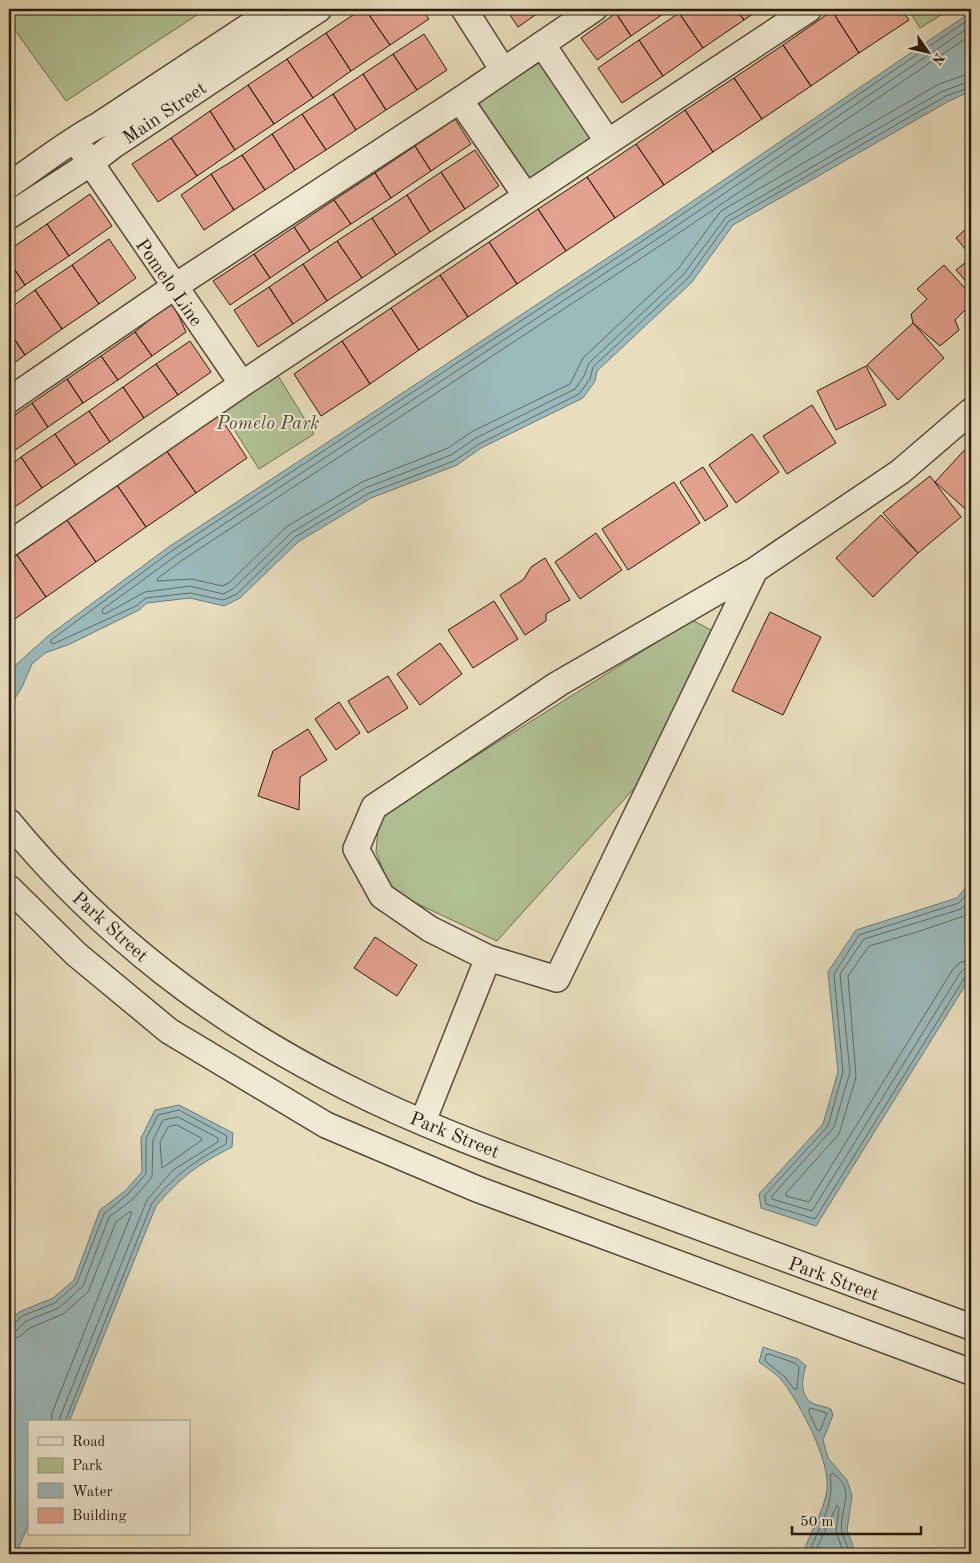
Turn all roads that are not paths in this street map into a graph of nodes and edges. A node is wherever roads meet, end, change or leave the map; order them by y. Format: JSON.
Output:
{"nodes":[{"id":1,"x":275,"y":9,"type":"edge"},
{"id":2,"x":319,"y":9,"type":"edge"},
{"id":3,"x":464,"y":9,"type":"edge"},
{"id":4,"x":594,"y":9,"type":"edge"},
{"id":5,"x":809,"y":9,"type":"edge"},
{"id":6,"x":542,"y":44,"type":"junction"},
{"id":7,"x":502,"y":70,"type":"junction"},
{"id":8,"x":460,"y":100,"type":"junction"},
{"id":9,"x":74,"y":138,"type":"junction"},
{"id":10,"x":608,"y":142,"type":"junction"},
{"id":11,"x":96,"y":171,"type":"junction"},
{"id":12,"x":9,"y":184,"type":"edge"},
{"id":13,"x":526,"y":196,"type":"junction"},
{"id":14,"x":9,"y":216,"type":"edge"},
{"id":15,"x":174,"y":287,"type":"junction"},
{"id":16,"x":242,"y":384,"type":"junction"},
{"id":17,"x":9,"y":400,"type":"edge"},
{"id":18,"x":971,"y":412,"type":"edge"},
{"id":19,"x":9,"y":544,"type":"edge"},
{"id":20,"x":754,"y":570,"type":"junction"},
{"id":21,"x":9,"y":822,"type":"edge"},
{"id":22,"x":9,"y":888,"type":"edge"},
{"id":23,"x":75,"y":894,"type":"junction"},
{"id":24,"x":45,"y":924,"type":"junction"},
{"id":25,"x":488,"y":958,"type":"junction"},
{"id":26,"x":423,"y":1122,"type":"junction"},
{"id":27,"x":550,"y":1171,"type":"junction"},
{"id":28,"x":534,"y":1210,"type":"junction"},
{"id":29,"x":971,"y":1327,"type":"edge"},
{"id":30,"x":971,"y":1372,"type":"edge"}],
"edges":[{"from":1,"to":9,"type":"street","name":"Main Street"},
{"from":2,"to":11,"type":"street","name":"Main Street"},
{"from":3,"to":7,"type":"street"},
{"from":4,"to":6,"type":"street"},
{"from":5,"to":10,"type":"street"},
{"from":6,"to":7,"type":"street"},
{"from":6,"to":10,"type":"street"},
{"from":7,"to":8,"type":"street"},
{"from":8,"to":13,"type":"street"},
{"from":8,"to":15,"type":"street"},
{"from":9,"to":11,"type":"street","name":"Pomelo Line"},
{"from":9,"to":12,"type":"street","name":"Main Street"},
{"from":10,"to":13,"type":"street"},
{"from":11,"to":14,"type":"street","name":"Main Street"},
{"from":11,"to":15,"type":"street","name":"Pomelo Line"},
{"from":13,"to":16,"type":"street"},
{"from":15,"to":16,"type":"street","name":"Pomelo Line"},
{"from":15,"to":17,"type":"street"},
{"from":16,"to":19,"type":"street"},
{"from":18,"to":20,"type":"street"},
{"from":20,"to":25,"type":"street"},
{"from":20,"to":25,"type":"street"},
{"from":21,"to":23,"type":"street","name":"Park Street"},
{"from":22,"to":24,"type":"street"},
{"from":23,"to":24,"type":"street"},
{"from":23,"to":26,"type":"street","name":"Park Street"},
{"from":24,"to":28,"type":"street"},
{"from":25,"to":26,"type":"street"},
{"from":26,"to":27,"type":"street","name":"Park Street"},
{"from":27,"to":28,"type":"street"},
{"from":27,"to":29,"type":"street","name":"Park Street"},
{"from":28,"to":30,"type":"street"}]}
